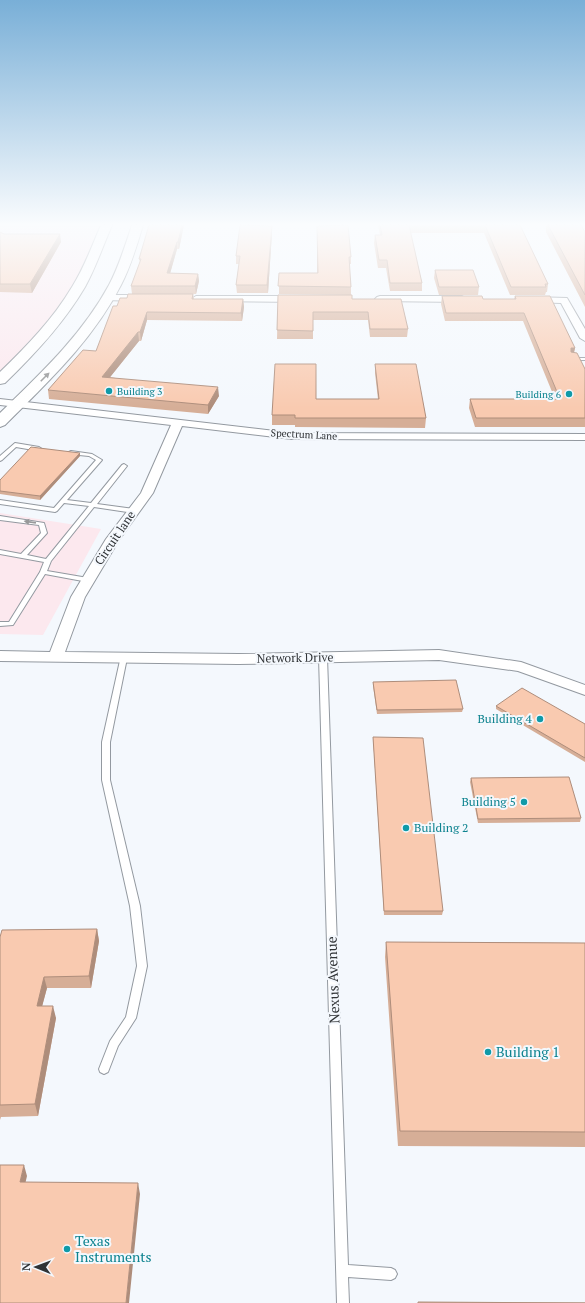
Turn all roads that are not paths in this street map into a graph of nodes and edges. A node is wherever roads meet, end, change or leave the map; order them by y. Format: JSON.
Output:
{"nodes":[{"id":1,"x":79,"y":286,"type":"edge"},
{"id":2,"x":113,"y":286,"type":"edge"},
{"id":3,"x":107,"y":298,"type":"junction"},
{"id":4,"x":146,"y":298,"type":"edge"},
{"id":5,"x":184,"y":299,"type":"edge"},
{"id":6,"x":306,"y":299,"type":"edge"},
{"id":7,"x":369,"y":299,"type":"edge"},
{"id":8,"x":470,"y":299,"type":"edge"},
{"id":9,"x":92,"y":300,"type":"dead end"},
{"id":10,"x":525,"y":300,"type":"edge"},
{"id":11,"x":67,"y":326,"type":"dead end"},
{"id":12,"x":585,"y":338,"type":"edge"},
{"id":13,"x":37,"y":342,"type":"junction"},
{"id":14,"x":573,"y":359,"type":"edge"},
{"id":15,"x":585,"y":359,"type":"edge"},
{"id":16,"x":0,"y":380,"type":"edge"},
{"id":17,"x":0,"y":402,"type":"edge"},
{"id":18,"x":18,"y":404,"type":"junction"},
{"id":19,"x":0,"y":422,"type":"edge"},
{"id":20,"x":178,"y":422,"type":"junction"},
{"id":21,"x":585,"y":437,"type":"edge"},
{"id":22,"x":45,"y":449,"type":"edge"},
{"id":23,"x":68,"y":452,"type":"edge"},
{"id":24,"x":0,"y":459,"type":"edge"},
{"id":25,"x":124,"y":466,"type":"dead end"},
{"id":26,"x":63,"y":501,"type":"junction"},
{"id":27,"x":0,"y":502,"type":"edge"},
{"id":28,"x":93,"y":505,"type":"junction"},
{"id":29,"x":134,"y":511,"type":"junction"},
{"id":30,"x":0,"y":518,"type":"edge"},
{"id":31,"x":0,"y":552,"type":"edge"},
{"id":32,"x":23,"y":556,"type":"junction"},
{"id":33,"x":48,"y":561,"type":"junction"},
{"id":34,"x":43,"y":572,"type":"junction"},
{"id":35,"x":88,"y":580,"type":"junction"},
{"id":36,"x":0,"y":624,"type":"edge"},
{"id":37,"x":0,"y":656,"type":"edge"},
{"id":38,"x":56,"y":657,"type":"junction"},
{"id":39,"x":324,"y":657,"type":"junction"},
{"id":40,"x":123,"y":658,"type":"junction"},
{"id":41,"x":585,"y":690,"type":"edge"},
{"id":42,"x":104,"y":1069,"type":"dead end"},
{"id":43,"x":342,"y":1271,"type":"junction"},
{"id":44,"x":391,"y":1274,"type":"dead end"},
{"id":45,"x":343,"y":1303,"type":"edge"}],
"edges":[{"from":1,"to":13,"type":"main road"},
{"from":2,"to":3,"type":"main road"},
{"from":3,"to":4,"type":"street"},
{"from":3,"to":9,"type":"main road"},
{"from":18,"to":3,"type":"main road","one_way":true},
{"from":5,"to":6,"type":"street"},
{"from":7,"to":8,"type":"street"},
{"from":10,"to":12,"type":"street"},
{"from":11,"to":13,"type":"main road"},
{"from":13,"to":16,"type":"main road"},
{"from":14,"to":15,"type":"lane"},
{"from":17,"to":18,"type":"street","name":"Spectrum Lane"},
{"from":18,"to":19,"type":"main road"},
{"from":18,"to":20,"type":"street","name":"Spectrum Lane"},
{"from":20,"to":21,"type":"street","name":"Spectrum Lane"},
{"from":20,"to":29,"type":"street","name":"Circuit lane"},
{"from":22,"to":24,"type":"lane"},
{"from":23,"to":26,"type":"lane"},
{"from":25,"to":28,"type":"lane"},
{"from":26,"to":27,"type":"lane"},
{"from":26,"to":28,"type":"lane"},
{"from":28,"to":29,"type":"lane"},
{"from":28,"to":33,"type":"lane"},
{"from":29,"to":35,"type":"street","name":"Circuit lane"},
{"from":32,"to":30,"type":"lane","one_way":true},
{"from":31,"to":32,"type":"lane"},
{"from":32,"to":33,"type":"lane"},
{"from":33,"to":34,"type":"lane"},
{"from":34,"to":35,"type":"lane"},
{"from":34,"to":36,"type":"lane"},
{"from":35,"to":38,"type":"street","name":"Circuit lane"},
{"from":37,"to":38,"type":"street","name":"Network Drive"},
{"from":38,"to":40,"type":"street","name":"Network Drive"},
{"from":39,"to":40,"type":"street","name":"Network Drive"},
{"from":39,"to":41,"type":"street","name":"Network Drive"},
{"from":39,"to":43,"type":"lane","name":"Nexus Avenue"},
{"from":40,"to":42,"type":"lane"},
{"from":43,"to":44,"type":"lane"},
{"from":43,"to":45,"type":"lane","name":"Nexus Avenue"}]}
